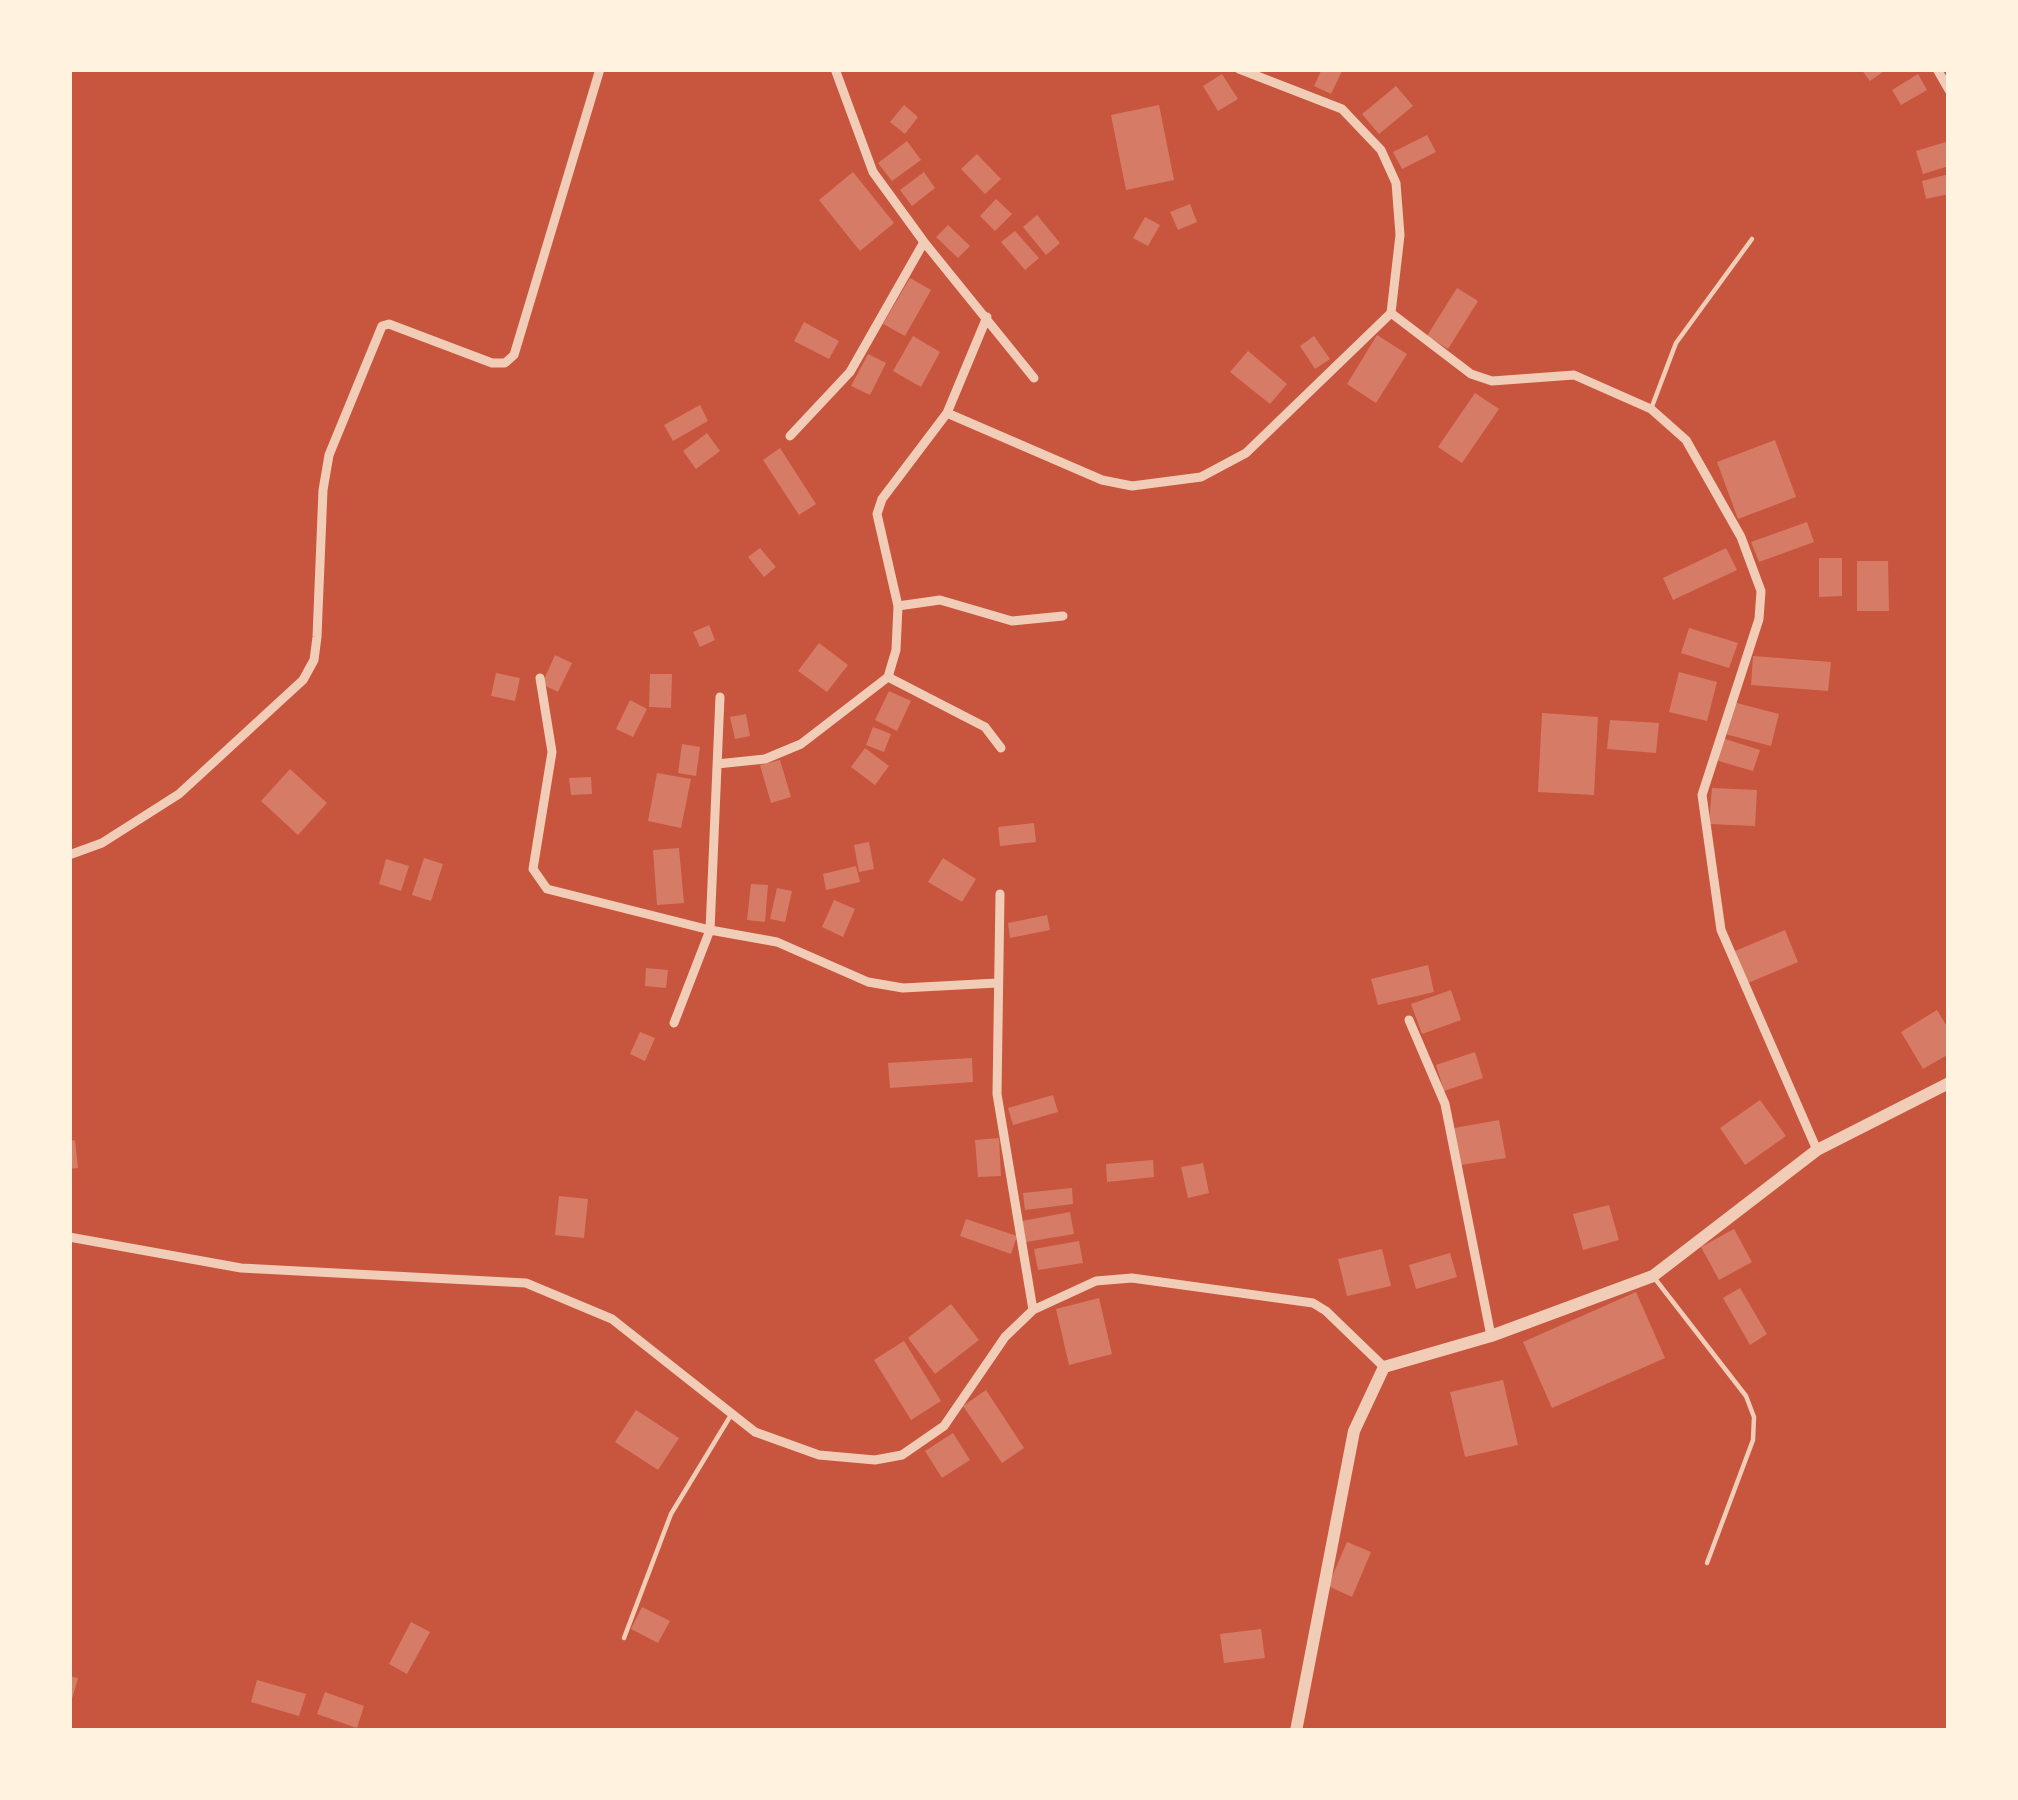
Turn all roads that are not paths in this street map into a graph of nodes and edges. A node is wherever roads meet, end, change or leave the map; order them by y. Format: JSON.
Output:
{"nodes":[{"id":1,"x":600,"y":69,"type":"edge"},
{"id":2,"x":836,"y":69,"type":"edge"},
{"id":3,"x":1239,"y":69,"type":"edge"},
{"id":4,"x":1936,"y":69,"type":"edge"},
{"id":5,"x":1949,"y":90,"type":"edge"},
{"id":6,"x":1752,"y":239,"type":"dead end"},
{"id":7,"x":924,"y":242,"type":"junction"},
{"id":8,"x":1391,"y":313,"type":"junction"},
{"id":9,"x":987,"y":317,"type":"junction"},
{"id":10,"x":1034,"y":378,"type":"dead end"},
{"id":11,"x":1651,"y":410,"type":"junction"},
{"id":12,"x":947,"y":412,"type":"junction"},
{"id":13,"x":790,"y":436,"type":"dead end"},
{"id":14,"x":898,"y":606,"type":"junction"},
{"id":15,"x":1063,"y":616,"type":"dead end"},
{"id":16,"x":888,"y":677,"type":"junction"},
{"id":17,"x":540,"y":678,"type":"dead end"},
{"id":18,"x":720,"y":697,"type":"dead end"},
{"id":19,"x":1001,"y":748,"type":"dead end"},
{"id":20,"x":718,"y":764,"type":"junction"},
{"id":21,"x":69,"y":855,"type":"edge"},
{"id":22,"x":1000,"y":894,"type":"dead end"},
{"id":23,"x":710,"y":930,"type":"junction"},
{"id":24,"x":997,"y":983,"type":"junction"},
{"id":25,"x":1409,"y":1020,"type":"dead end"},
{"id":26,"x":674,"y":1023,"type":"dead end"},
{"id":27,"x":1949,"y":1083,"type":"edge"},
{"id":28,"x":1817,"y":1150,"type":"junction"},
{"id":29,"x":69,"y":1237,"type":"edge"},
{"id":30,"x":1653,"y":1276,"type":"junction"},
{"id":31,"x":1033,"y":1310,"type":"junction"},
{"id":32,"x":1491,"y":1336,"type":"junction"},
{"id":33,"x":1384,"y":1367,"type":"junction"},
{"id":34,"x":730,"y":1414,"type":"junction"},
{"id":35,"x":1707,"y":1563,"type":"dead end"},
{"id":36,"x":624,"y":1638,"type":"dead end"},
{"id":37,"x":1296,"y":1731,"type":"edge"}],
"edges":[{"from":1,"to":21,"type":"street"},
{"from":2,"to":7,"type":"street"},
{"from":3,"to":8,"type":"street"},
{"from":4,"to":5,"type":"street"},
{"from":6,"to":11,"type":"lane"},
{"from":7,"to":9,"type":"street"},
{"from":7,"to":13,"type":"street"},
{"from":8,"to":11,"type":"street"},
{"from":8,"to":12,"type":"street"},
{"from":9,"to":10,"type":"street"},
{"from":9,"to":12,"type":"street"},
{"from":11,"to":28,"type":"street"},
{"from":12,"to":14,"type":"street"},
{"from":14,"to":15,"type":"street"},
{"from":14,"to":16,"type":"street"},
{"from":16,"to":19,"type":"street"},
{"from":16,"to":20,"type":"street"},
{"from":17,"to":23,"type":"street"},
{"from":18,"to":20,"type":"street"},
{"from":20,"to":23,"type":"street"},
{"from":22,"to":24,"type":"street"},
{"from":23,"to":24,"type":"street"},
{"from":23,"to":26,"type":"street"},
{"from":24,"to":31,"type":"street"},
{"from":25,"to":32,"type":"street"},
{"from":27,"to":28,"type":"street"},
{"from":28,"to":30,"type":"street"},
{"from":29,"to":34,"type":"street"},
{"from":30,"to":32,"type":"street"},
{"from":30,"to":35,"type":"lane"},
{"from":31,"to":33,"type":"street"},
{"from":31,"to":34,"type":"street"},
{"from":32,"to":33,"type":"street"},
{"from":33,"to":37,"type":"street"},
{"from":34,"to":36,"type":"lane"}]}
